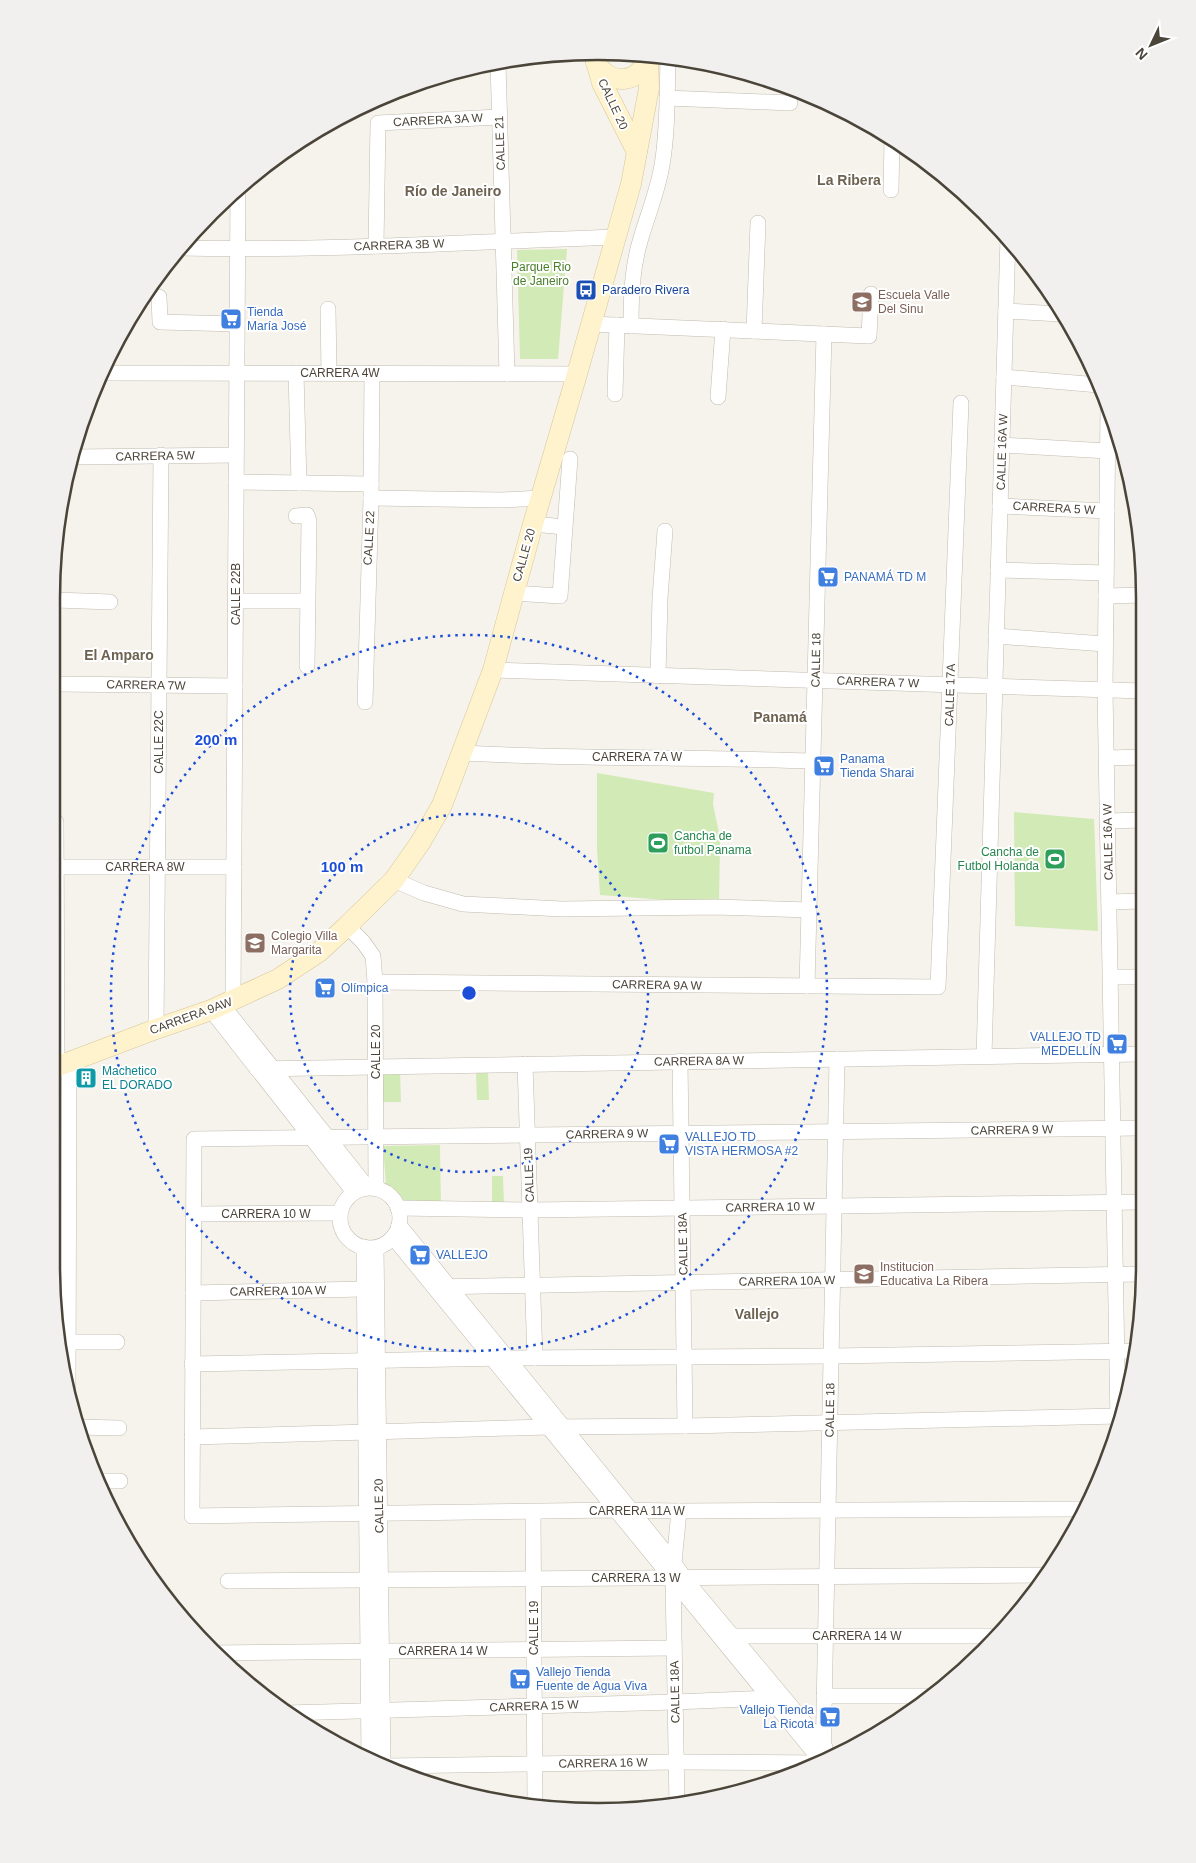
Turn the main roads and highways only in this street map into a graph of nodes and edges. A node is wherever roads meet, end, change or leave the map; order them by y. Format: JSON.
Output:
{"nodes":[{"id":1,"x":596,"y":60,"type":"edge"},
{"id":2,"x":596,"y":60,"type":"edge"},
{"id":3,"x":645,"y":62,"type":"edge"},
{"id":4,"x":648,"y":63,"type":"edge"},
{"id":5,"x":637,"y":152,"type":"junction"},
{"id":6,"x":319,"y":952,"type":"joint"},
{"id":7,"x":61,"y":1065,"type":"edge"}],
"edges":[{"from":1,"to":3,"type":"main road"},
{"from":2,"to":5,"type":"main road","name":"CALLE 20"},
{"from":4,"to":5,"type":"main road","name":"CALLE 20"},
{"from":5,"to":6,"type":"main road","name":"CALLE 20"},
{"from":6,"to":7,"type":"main road","name":"CARRERA 9AW"}]}
